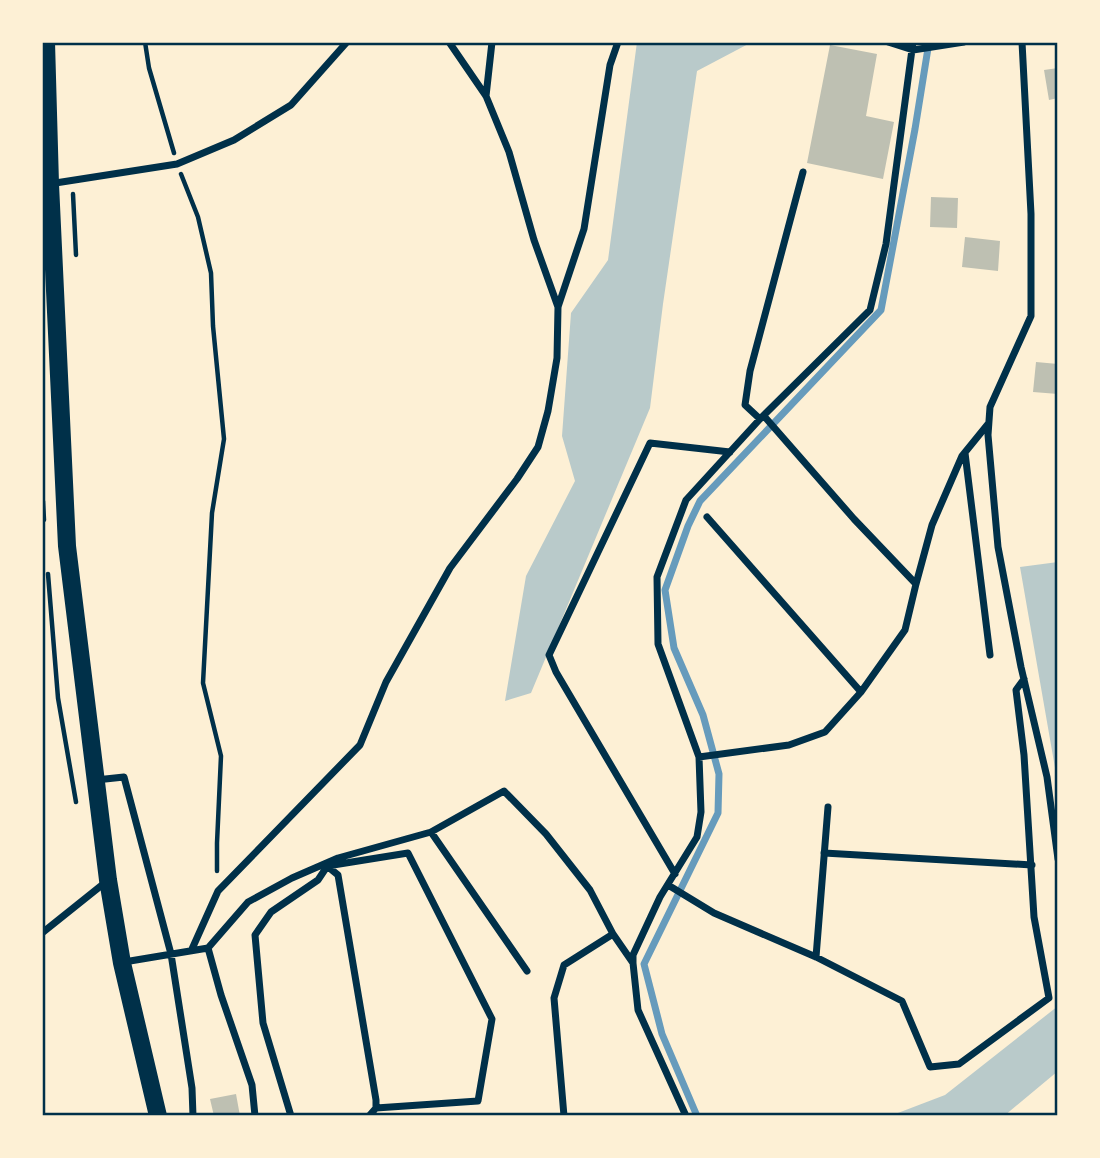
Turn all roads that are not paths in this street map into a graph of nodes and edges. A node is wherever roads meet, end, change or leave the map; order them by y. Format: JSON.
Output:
{"nodes":[{"id":1,"x":46,"y":42,"type":"edge"},
{"id":2,"x":347,"y":42,"type":"edge"},
{"id":3,"x":449,"y":42,"type":"edge"},
{"id":4,"x":492,"y":42,"type":"edge"},
{"id":5,"x":618,"y":42,"type":"edge"},
{"id":6,"x":888,"y":42,"type":"edge"},
{"id":7,"x":964,"y":42,"type":"edge"},
{"id":8,"x":1022,"y":42,"type":"edge"},
{"id":9,"x":913,"y":47,"type":"edge"},
{"id":10,"x":486,"y":96,"type":"junction"},
{"id":11,"x":803,"y":172,"type":"dead end"},
{"id":12,"x":46,"y":184,"type":"edge"},
{"id":13,"x":558,"y":307,"type":"junction"},
{"id":14,"x":763,"y":417,"type":"junction"},
{"id":15,"x":989,"y":423,"type":"junction"},
{"id":16,"x":730,"y":452,"type":"junction"},
{"id":17,"x":965,"y":453,"type":"junction"},
{"id":18,"x":707,"y":517,"type":"dead end"},
{"id":19,"x":916,"y":584,"type":"junction"},
{"id":20,"x":989,"y":654,"type":"dead end"},
{"id":21,"x":1024,"y":679,"type":"junction"},
{"id":22,"x":861,"y":692,"type":"junction"},
{"id":23,"x":700,"y":757,"type":"junction"},
{"id":24,"x":96,"y":780,"type":"junction"},
{"id":25,"x":828,"y":807,"type":"dead end"},
{"id":26,"x":431,"y":832,"type":"junction"},
{"id":27,"x":824,"y":853,"type":"junction"},
{"id":28,"x":1058,"y":859,"type":"edge"},
{"id":29,"x":328,"y":864,"type":"junction"},
{"id":30,"x":1032,"y":865,"type":"junction"},
{"id":31,"x":675,"y":874,"type":"junction"},
{"id":32,"x":108,"y":880,"type":"junction"},
{"id":33,"x":669,"y":885,"type":"junction"},
{"id":34,"x":42,"y":933,"type":"edge"},
{"id":35,"x":613,"y":934,"type":"junction"},
{"id":36,"x":208,"y":947,"type":"junction"},
{"id":37,"x":191,"y":949,"type":"junction"},
{"id":38,"x":171,"y":954,"type":"junction"},
{"id":39,"x":816,"y":957,"type":"junction"},
{"id":40,"x":126,"y":962,"type":"junction"},
{"id":41,"x":633,"y":963,"type":"junction"},
{"id":42,"x":527,"y":971,"type":"dead end"},
{"id":43,"x":376,"y":1108,"type":"junction"},
{"id":44,"x":158,"y":1116,"type":"edge"},
{"id":45,"x":193,"y":1116,"type":"edge"},
{"id":46,"x":255,"y":1116,"type":"edge"},
{"id":47,"x":291,"y":1116,"type":"edge"},
{"id":48,"x":369,"y":1116,"type":"edge"},
{"id":49,"x":564,"y":1116,"type":"edge"},
{"id":50,"x":686,"y":1116,"type":"edge"}],
"edges":[{"from":1,"to":12,"type":"main road"},
{"from":2,"to":12,"type":"street"},
{"from":3,"to":10,"type":"street"},
{"from":4,"to":10,"type":"street"},
{"from":5,"to":13,"type":"street"},
{"from":6,"to":9,"type":"street"},
{"from":7,"to":9,"type":"street"},
{"from":8,"to":15,"type":"street"},
{"from":9,"to":14,"type":"street"},
{"from":10,"to":13,"type":"street"},
{"from":11,"to":14,"type":"street"},
{"from":12,"to":24,"type":"main road"},
{"from":13,"to":37,"type":"street"},
{"from":14,"to":16,"type":"street"},
{"from":14,"to":19,"type":"street"},
{"from":15,"to":17,"type":"street"},
{"from":15,"to":21,"type":"street"},
{"from":16,"to":23,"type":"street"},
{"from":16,"to":31,"type":"street"},
{"from":17,"to":19,"type":"street"},
{"from":17,"to":20,"type":"street"},
{"from":18,"to":22,"type":"street"},
{"from":19,"to":22,"type":"street"},
{"from":21,"to":28,"type":"street"},
{"from":21,"to":30,"type":"street"},
{"from":22,"to":23,"type":"street"},
{"from":23,"to":31,"type":"street"},
{"from":24,"to":32,"type":"main road"},
{"from":24,"to":38,"type":"street"},
{"from":25,"to":27,"type":"street"},
{"from":26,"to":29,"type":"street"},
{"from":26,"to":35,"type":"street"},
{"from":26,"to":42,"type":"street"},
{"from":27,"to":30,"type":"street"},
{"from":27,"to":39,"type":"street"},
{"from":29,"to":36,"type":"street"},
{"from":29,"to":43,"type":"street"},
{"from":29,"to":43,"type":"street"},
{"from":29,"to":47,"type":"street"},
{"from":30,"to":39,"type":"street"},
{"from":31,"to":33,"type":"street"},
{"from":32,"to":34,"type":"street"},
{"from":32,"to":40,"type":"main road"},
{"from":33,"to":39,"type":"street"},
{"from":33,"to":41,"type":"street"},
{"from":35,"to":41,"type":"street"},
{"from":35,"to":49,"type":"street"},
{"from":36,"to":37,"type":"street"},
{"from":36,"to":46,"type":"street"},
{"from":37,"to":38,"type":"street"},
{"from":38,"to":40,"type":"street"},
{"from":38,"to":45,"type":"street"},
{"from":40,"to":44,"type":"main road"},
{"from":41,"to":50,"type":"street"},
{"from":43,"to":48,"type":"street"}]}
